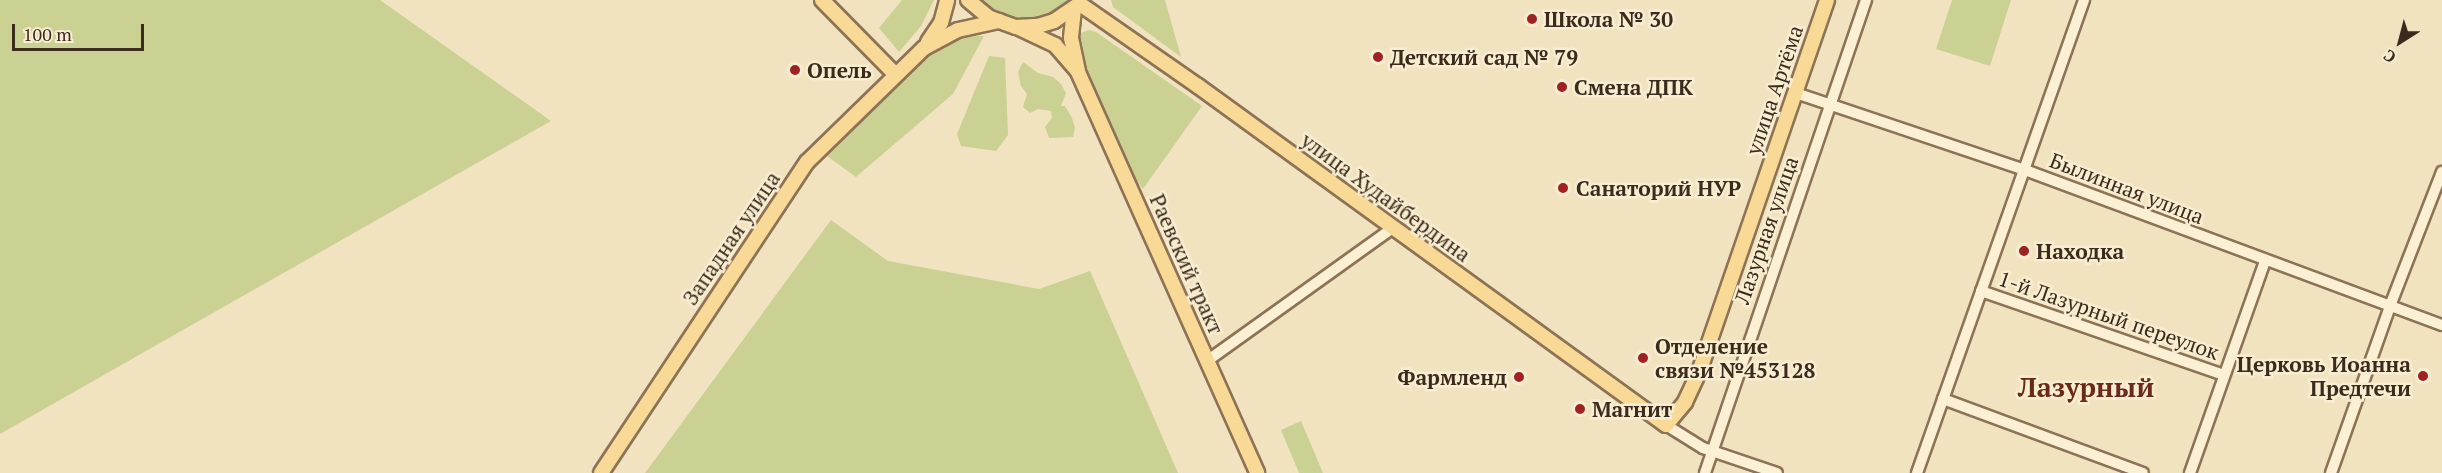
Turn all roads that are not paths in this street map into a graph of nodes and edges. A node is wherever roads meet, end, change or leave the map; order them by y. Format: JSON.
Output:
{"nodes":[{"id":1,"x":822,"y":0,"type":"edge"},
{"id":2,"x":946,"y":0,"type":"edge"},
{"id":3,"x":968,"y":0,"type":"edge"},
{"id":4,"x":1827,"y":0,"type":"edge"},
{"id":5,"x":1866,"y":0,"type":"edge"},
{"id":6,"x":2084,"y":0,"type":"edge"},
{"id":7,"x":1079,"y":4,"type":"edge"},
{"id":8,"x":999,"y":21,"type":"junction"},
{"id":9,"x":1017,"y":27,"type":"junction"},
{"id":10,"x":924,"y":48,"type":"junction"},
{"id":11,"x":1078,"y":72,"type":"junction"},
{"id":12,"x":895,"y":74,"type":"junction"},
{"id":13,"x":1796,"y":93,"type":"junction"},
{"id":14,"x":1831,"y":103,"type":"junction"},
{"id":15,"x":2025,"y":170,"type":"junction"},
{"id":16,"x":2442,"y":172,"type":"edge"},
{"id":17,"x":1393,"y":228,"type":"junction"},
{"id":18,"x":2265,"y":261,"type":"junction"},
{"id":19,"x":1981,"y":291,"type":"junction"},
{"id":20,"x":2390,"y":306,"type":"junction"},
{"id":21,"x":2442,"y":325,"type":"edge"},
{"id":22,"x":1207,"y":361,"type":"junction"},
{"id":23,"x":2224,"y":375,"type":"junction"},
{"id":24,"x":1942,"y":399,"type":"junction"},
{"id":25,"x":1666,"y":425,"type":"junction"},
{"id":26,"x":1712,"y":451,"type":"junction"},
{"id":27,"x":601,"y":473,"type":"edge"},
{"id":28,"x":1257,"y":473,"type":"edge"},
{"id":29,"x":1705,"y":473,"type":"edge"},
{"id":30,"x":1777,"y":473,"type":"edge"},
{"id":31,"x":1917,"y":473,"type":"edge"},
{"id":32,"x":2143,"y":473,"type":"edge"},
{"id":33,"x":2190,"y":473,"type":"edge"},
{"id":34,"x":2331,"y":473,"type":"edge"}],
"edges":[{"from":1,"to":12,"type":"main road"},
{"from":2,"to":10,"type":"main road","name":"Западная улица"},
{"from":3,"to":8,"type":"main road","name":"Раевский тракт"},
{"from":4,"to":13,"type":"main road","name":"улица Артёма"},
{"from":5,"to":14,"type":"street","name":"Лазурная улица"},
{"from":6,"to":15,"type":"street"},
{"from":7,"to":9,"type":"main road"},
{"from":7,"to":11,"type":"main road","name":"Раевский тракт"},
{"from":7,"to":17,"type":"main road","name":"улица Худайбердина"},
{"from":8,"to":9,"type":"main road","name":"Раевский тракт"},
{"from":8,"to":10,"type":"main road","name":"Западная улица"},
{"from":9,"to":11,"type":"main road","name":"Раевский тракт"},
{"from":10,"to":12,"type":"main road","name":"Западная улица"},
{"from":11,"to":22,"type":"main road","name":"Раевский тракт"},
{"from":12,"to":27,"type":"main road","name":"Западная улица"},
{"from":13,"to":14,"type":"street","name":"Былинная улица"},
{"from":13,"to":25,"type":"main road","name":"улица Артёма"},
{"from":14,"to":15,"type":"street","name":"Былинная улица"},
{"from":14,"to":26,"type":"street","name":"Лазурная улица"},
{"from":15,"to":18,"type":"street","name":"Былинная улица"},
{"from":15,"to":19,"type":"street"},
{"from":16,"to":20,"type":"street"},
{"from":17,"to":22,"type":"street"},
{"from":17,"to":25,"type":"main road","name":"улица Худайбердина"},
{"from":18,"to":20,"type":"street","name":"Былинная улица"},
{"from":18,"to":23,"type":"street"},
{"from":19,"to":23,"type":"street","name":"1-й Лазурный переулок"},
{"from":19,"to":24,"type":"street"},
{"from":20,"to":21,"type":"street","name":"Былинная улица"},
{"from":20,"to":34,"type":"street"},
{"from":22,"to":28,"type":"main road","name":"Раевский тракт"},
{"from":23,"to":33,"type":"street"},
{"from":24,"to":31,"type":"street"},
{"from":24,"to":32,"type":"street"},
{"from":25,"to":26,"type":"street"},
{"from":26,"to":29,"type":"street","name":"Лазурная улица"},
{"from":26,"to":30,"type":"street"}]}
